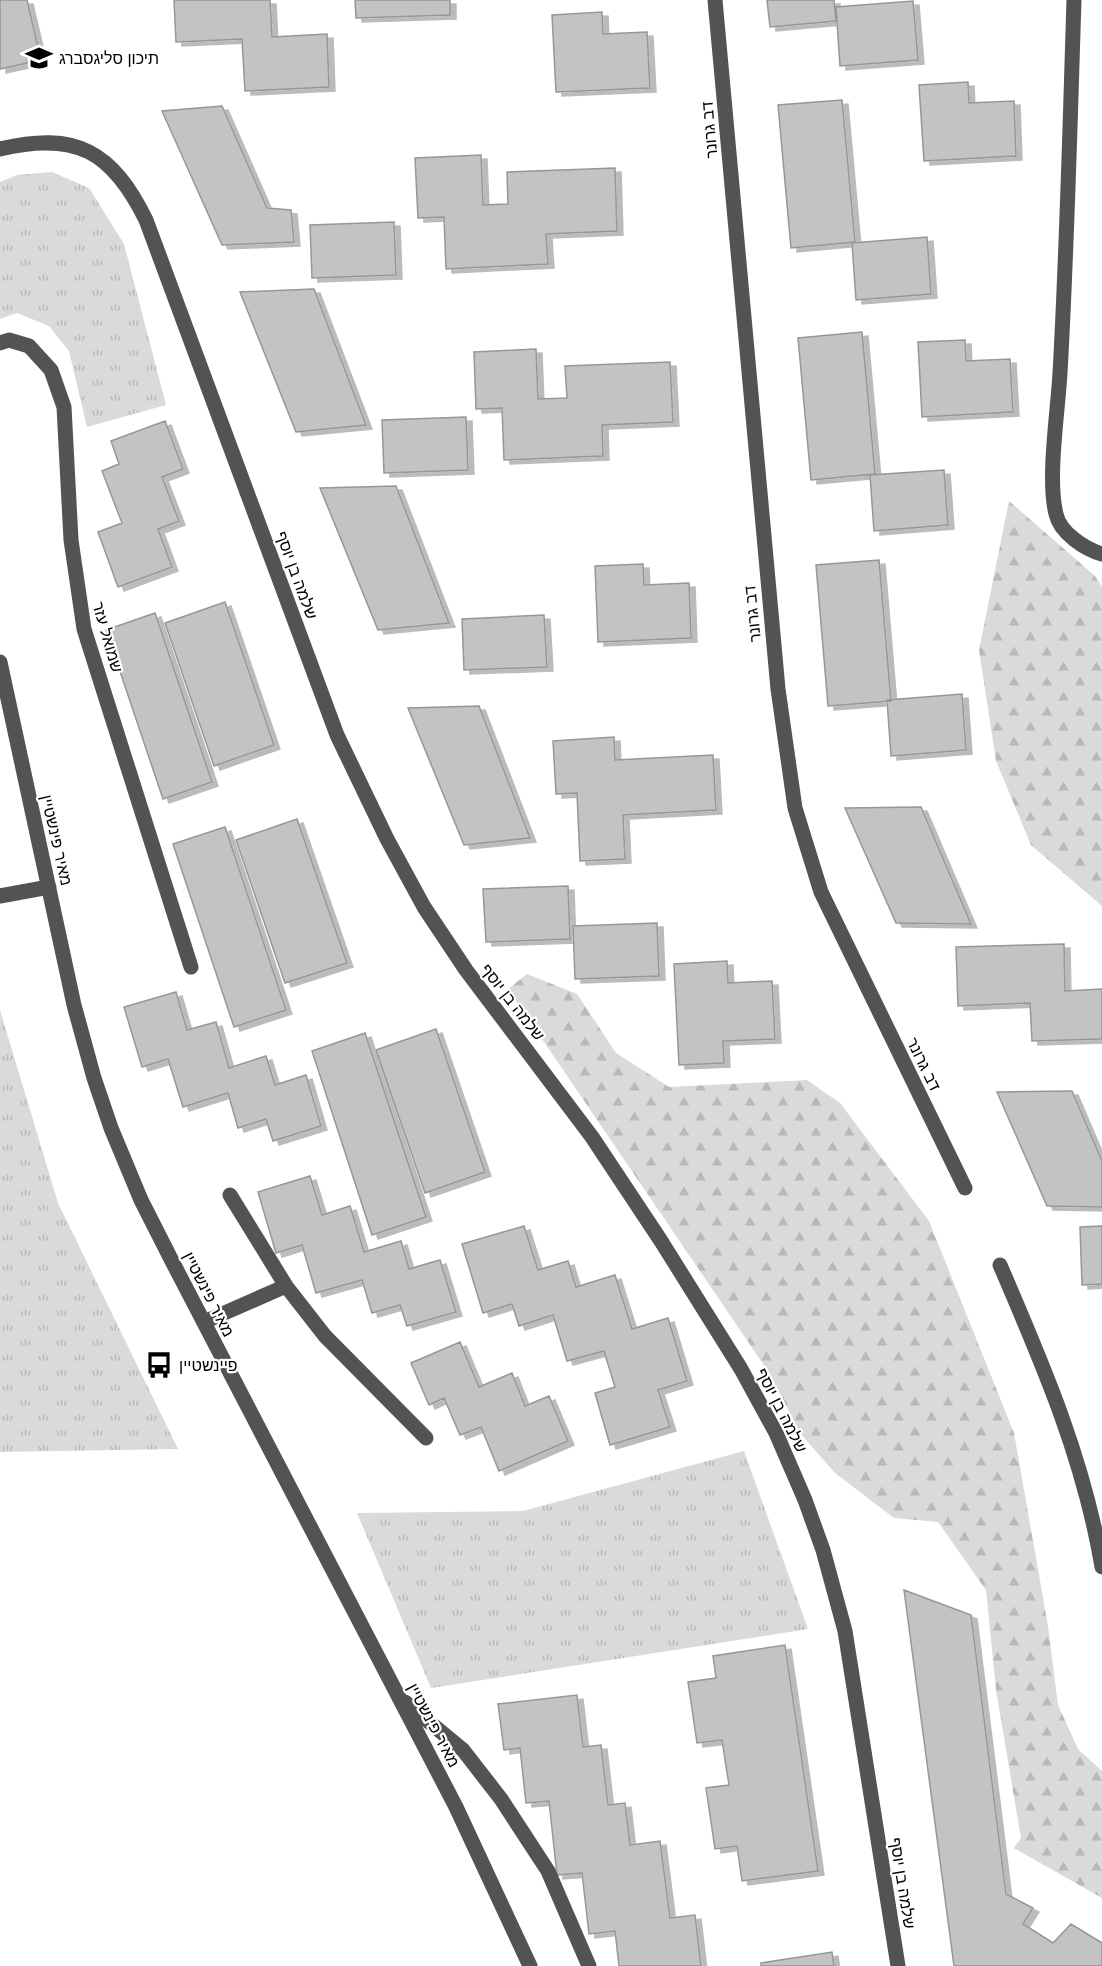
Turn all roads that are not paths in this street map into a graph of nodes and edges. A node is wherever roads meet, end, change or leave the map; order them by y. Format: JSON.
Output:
{"nodes":[{"id":1,"x":715,"y":0,"type":"edge"},
{"id":2,"x":1074,"y":0,"type":"edge"},
{"id":3,"x":0,"y":149,"type":"edge"},
{"id":4,"x":0,"y":343,"type":"edge"},
{"id":5,"x":1102,"y":554,"type":"edge"},
{"id":6,"x":0,"y":662,"type":"edge"},
{"id":7,"x":49,"y":887,"type":"junction"},
{"id":8,"x":0,"y":896,"type":"edge"},
{"id":9,"x":191,"y":967,"type":"dead end"},
{"id":10,"x":965,"y":1188,"type":"dead end"},
{"id":11,"x":230,"y":1195,"type":"dead end"},
{"id":12,"x":1000,"y":1265,"type":"dead end"},
{"id":13,"x":286,"y":1286,"type":"junction"},
{"id":14,"x":204,"y":1322,"type":"junction"},
{"id":15,"x":426,"y":1438,"type":"dead end"},
{"id":16,"x":1102,"y":1567,"type":"edge"},
{"id":17,"x":398,"y":1696,"type":"junction"},
{"id":18,"x":530,"y":1966,"type":"edge"},
{"id":19,"x":589,"y":1966,"type":"edge"},
{"id":20,"x":898,"y":1966,"type":"edge"}],
"edges":[{"from":1,"to":10,"type":"street","name":"דב גרונר"},
{"from":2,"to":5,"type":"street"},
{"from":3,"to":20,"type":"street","name":"שלמה בן יוסף"},
{"from":4,"to":9,"type":"street","name":"שמואל עזר"},
{"from":6,"to":7,"type":"street","name":"מאיר פינשטיין"},
{"from":7,"to":8,"type":"street"},
{"from":7,"to":14,"type":"street","name":"מאיר פינשטיין"},
{"from":11,"to":13,"type":"street"},
{"from":12,"to":16,"type":"street"},
{"from":13,"to":14,"type":"street"},
{"from":13,"to":15,"type":"street"},
{"from":14,"to":17,"type":"street","name":"מאיר פינשטיין"},
{"from":17,"to":18,"type":"street","name":"מאיר פינשטיין"},
{"from":17,"to":19,"type":"street"}]}
